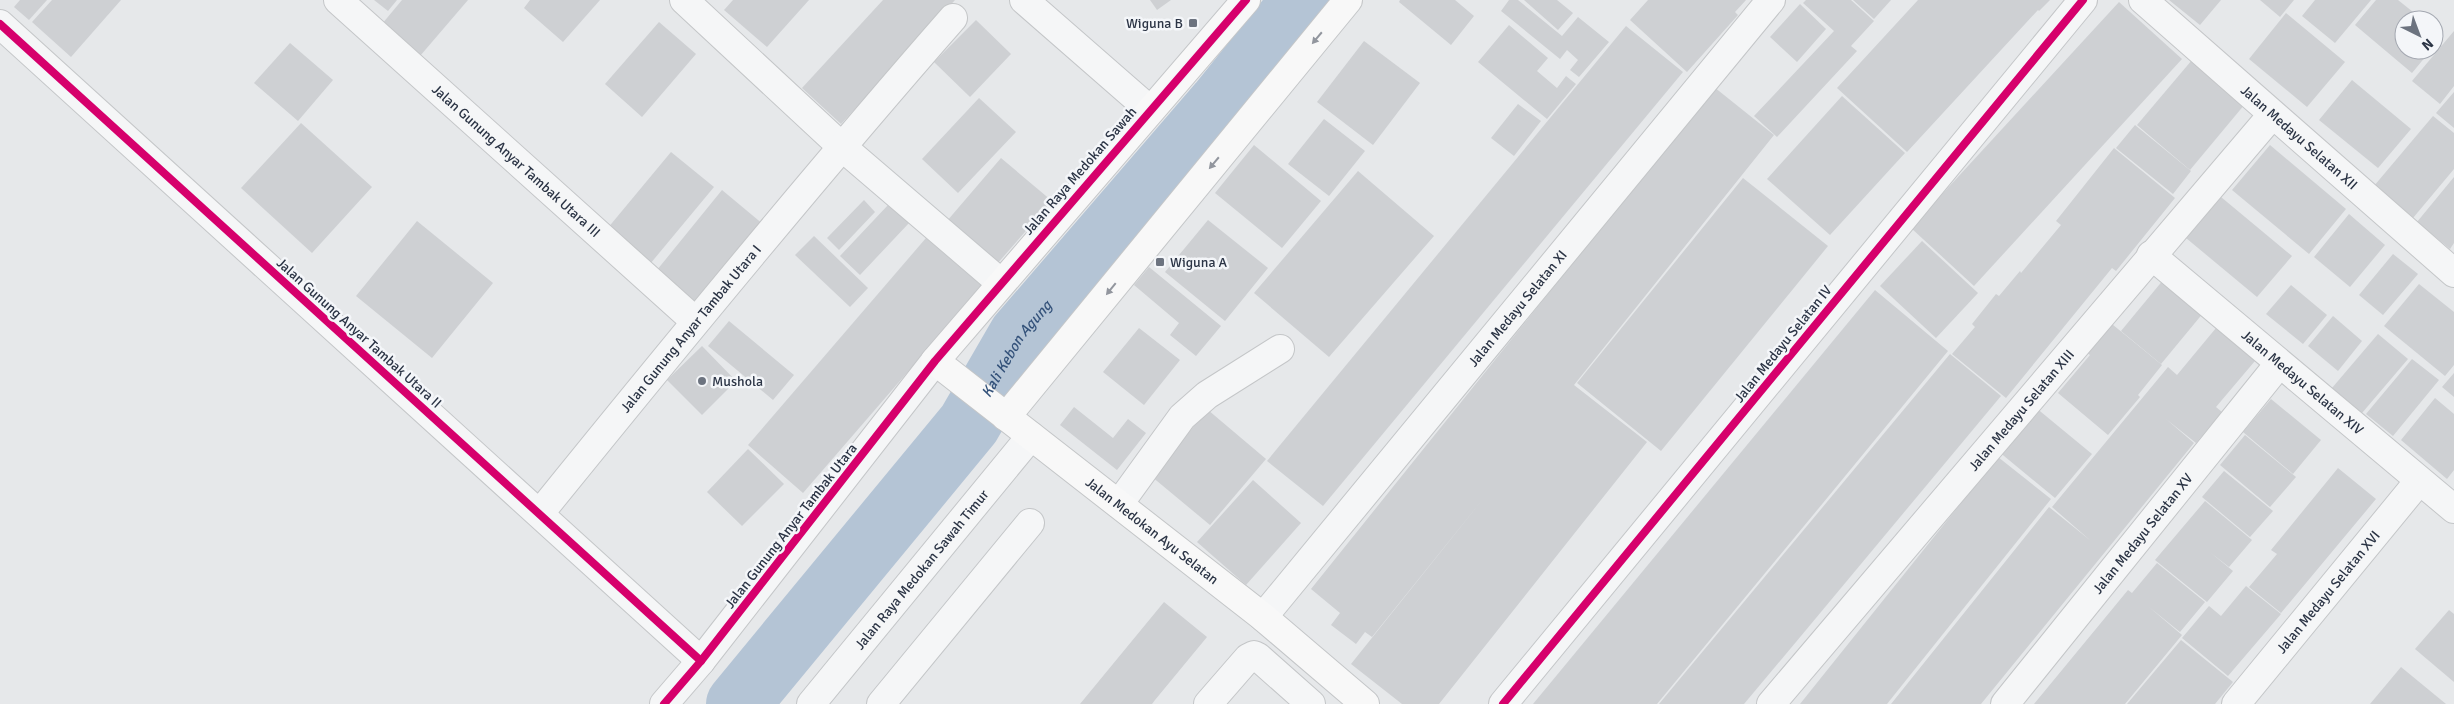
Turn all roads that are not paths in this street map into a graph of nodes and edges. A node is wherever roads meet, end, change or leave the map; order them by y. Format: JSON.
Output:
{"nodes":[{"id":1,"x":338,"y":0,"type":"edge"},
{"id":2,"x":684,"y":0,"type":"edge"},
{"id":3,"x":1024,"y":0,"type":"edge"},
{"id":4,"x":1246,"y":0,"type":"edge"},
{"id":5,"x":1348,"y":0,"type":"edge"},
{"id":6,"x":1771,"y":0,"type":"edge"},
{"id":7,"x":2083,"y":0,"type":"edge"},
{"id":8,"x":2143,"y":0,"type":"edge"},
{"id":9,"x":953,"y":18,"type":"dead end"},
{"id":10,"x":0,"y":24,"type":"edge"},
{"id":11,"x":1150,"y":110,"type":"junction"},
{"id":12,"x":2272,"y":116,"type":"junction"},
{"id":13,"x":841,"y":146,"type":"junction"},
{"id":14,"x":2151,"y":255,"type":"junction"},
{"id":15,"x":2454,"y":273,"type":"edge"},
{"id":16,"x":1001,"y":283,"type":"junction"},
{"id":17,"x":695,"y":321,"type":"junction"},
{"id":18,"x":1280,"y":349,"type":"dead end"},
{"id":19,"x":2279,"y":364,"type":"junction"},
{"id":20,"x":941,"y":365,"type":"junction"},
{"id":21,"x":1003,"y":415,"type":"junction"},
{"id":22,"x":1031,"y":436,"type":"junction"},
{"id":23,"x":2420,"y":481,"type":"junction"},
{"id":24,"x":1119,"y":504,"type":"junction"},
{"id":25,"x":2454,"y":509,"type":"edge"},
{"id":26,"x":540,"y":514,"type":"junction"},
{"id":27,"x":1030,"y":523,"type":"dead end"},
{"id":28,"x":1263,"y":617,"type":"junction"},
{"id":29,"x":701,"y":661,"type":"junction"},
{"id":30,"x":664,"y":704,"type":"edge"},
{"id":31,"x":811,"y":704,"type":"edge"},
{"id":32,"x":881,"y":704,"type":"edge"},
{"id":33,"x":1208,"y":704,"type":"edge"},
{"id":34,"x":1311,"y":704,"type":"edge"},
{"id":35,"x":1366,"y":704,"type":"edge"},
{"id":36,"x":1503,"y":704,"type":"edge"},
{"id":37,"x":1771,"y":704,"type":"edge"},
{"id":38,"x":2005,"y":704,"type":"edge"},
{"id":39,"x":2236,"y":704,"type":"edge"}],
"edges":[{"from":1,"to":17,"type":"street","name":"Jalan Gunung Anyar Tambak Utara III"},
{"from":2,"to":13,"type":"street"},
{"from":3,"to":11,"type":"street"},
{"from":4,"to":11,"type":"street","name":"Jalan Raya Medokan Sawah"},
{"from":5,"to":21,"type":"street","one_way":true},
{"from":6,"to":28,"type":"street","name":"Jalan Medayu Selatan XI"},
{"from":7,"to":36,"type":"street","name":"Jalan Medayu Selatan IV"},
{"from":8,"to":12,"type":"street","name":"Jalan Medayu Selatan XII"},
{"from":9,"to":13,"type":"street","name":"Jalan Gunung Anyar Tambak Utara I"},
{"from":10,"to":26,"type":"street","name":"Jalan Gunung Anyar Tambak Utara II"},
{"from":11,"to":16,"type":"street","name":"Jalan Raya Medokan Sawah"},
{"from":12,"to":14,"type":"street","name":"Jalan Medayu Selatan XIII"},
{"from":12,"to":15,"type":"street","name":"Jalan Medayu Selatan XII"},
{"from":13,"to":16,"type":"street"},
{"from":13,"to":17,"type":"street","name":"Jalan Gunung Anyar Tambak Utara I"},
{"from":14,"to":19,"type":"street","name":"Jalan Medayu Selatan XIV"},
{"from":14,"to":37,"type":"street","name":"Jalan Medayu Selatan XIII"},
{"from":16,"to":20,"type":"street","name":"Jalan Raya Medokan Sawah"},
{"from":17,"to":26,"type":"street","name":"Jalan Gunung Anyar Tambak Utara I"},
{"from":18,"to":24,"type":"street"},
{"from":19,"to":23,"type":"street","name":"Jalan Medayu Selatan XIV"},
{"from":19,"to":38,"type":"street","name":"Jalan Medayu Selatan XV"},
{"from":20,"to":21,"type":"street","name":"Jalan Medokan Ayu Selatan"},
{"from":20,"to":29,"type":"street","name":"Jalan Gunung Anyar Tambak Utara"},
{"from":21,"to":22,"type":"street","name":"Jalan Medokan Ayu Selatan"},
{"from":22,"to":24,"type":"street","name":"Jalan Medokan Ayu Selatan"},
{"from":22,"to":31,"type":"street","name":"Jalan Raya Medokan Sawah Timur"},
{"from":23,"to":25,"type":"street","name":"Jalan Medayu Selatan XIV"},
{"from":23,"to":39,"type":"street","name":"Jalan Medayu Selatan XVI"},
{"from":24,"to":28,"type":"street","name":"Jalan Medokan Ayu Selatan"},
{"from":26,"to":29,"type":"street","name":"Jalan Gunung Anyar Tambak Utara II"},
{"from":27,"to":32,"type":"street"},
{"from":28,"to":35,"type":"street","name":"Jalan Medokan Ayu Selatan"},
{"from":29,"to":30,"type":"street","name":"Jalan Gunung Anyar Tambak Utara"},
{"from":33,"to":34,"type":"street"}]}
